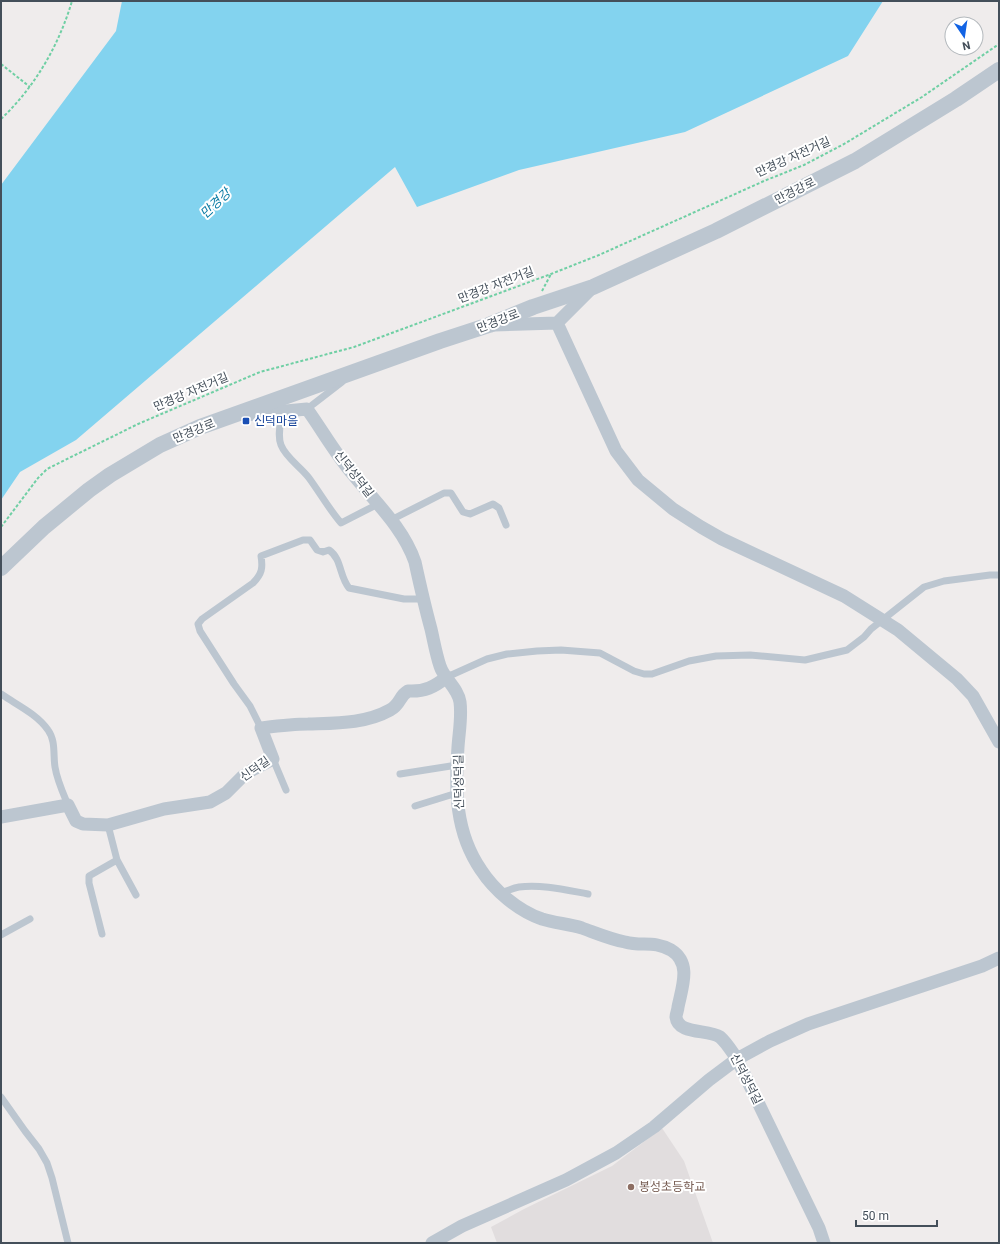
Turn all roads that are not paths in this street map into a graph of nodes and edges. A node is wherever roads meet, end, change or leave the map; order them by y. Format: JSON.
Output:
{"nodes":[{"id":1,"x":999,"y":70,"type":"edge"},
{"id":2,"x":593,"y":287,"type":"junction"},
{"id":3,"x":557,"y":323,"type":"junction"},
{"id":4,"x":489,"y":325,"type":"junction"},
{"id":5,"x":355,"y":372,"type":"junction"},
{"id":6,"x":307,"y":409,"type":"junction"},
{"id":7,"x":282,"y":411,"type":"junction"},
{"id":8,"x":230,"y":417,"type":"junction"},
{"id":9,"x":378,"y":504,"type":"junction"},
{"id":10,"x":391,"y":520,"type":"junction"},
{"id":11,"x":506,"y":525,"type":"dead end"},
{"id":12,"x":1,"y":568,"type":"edge"},
{"id":13,"x":999,"y":575,"type":"edge"},
{"id":14,"x":424,"y":599,"type":"junction"},
{"id":15,"x":883,"y":620,"type":"junction"},
{"id":16,"x":447,"y":677,"type":"junction"},
{"id":17,"x":1,"y":694,"type":"edge"},
{"id":18,"x":973,"y":696,"type":"junction"},
{"id":19,"x":999,"y":725,"type":"edge"},
{"id":20,"x":261,"y":728,"type":"junction"},
{"id":21,"x":999,"y":742,"type":"edge"},
{"id":22,"x":273,"y":759,"type":"junction"},
{"id":23,"x":457,"y":765,"type":"junction"},
{"id":24,"x":400,"y":774,"type":"dead end"},
{"id":25,"x":286,"y":790,"type":"dead end"},
{"id":26,"x":457,"y":793,"type":"junction"},
{"id":27,"x":68,"y":805,"type":"junction"},
{"id":28,"x":415,"y":806,"type":"dead end"},
{"id":29,"x":1,"y":817,"type":"edge"},
{"id":30,"x":108,"y":825,"type":"junction"},
{"id":31,"x":117,"y":860,"type":"junction"},
{"id":32,"x":501,"y":893,"type":"junction"},
{"id":33,"x":136,"y":894,"type":"dead end"},
{"id":34,"x":588,"y":894,"type":"dead end"},
{"id":35,"x":30,"y":919,"type":"dead end"},
{"id":36,"x":102,"y":934,"type":"dead end"},
{"id":37,"x":1,"y":935,"type":"edge"},
{"id":38,"x":999,"y":958,"type":"edge"},
{"id":39,"x":737,"y":1059,"type":"junction"},
{"id":40,"x":1,"y":1097,"type":"edge"},
{"id":41,"x":68,"y":1243,"type":"edge"},
{"id":42,"x":432,"y":1243,"type":"edge"},
{"id":43,"x":824,"y":1243,"type":"edge"}],
"edges":[{"from":1,"to":2,"type":"street","name":"만경강로"},
{"from":2,"to":3,"type":"street"},
{"from":2,"to":4,"type":"street","name":"만경강로"},
{"from":3,"to":4,"type":"street"},
{"from":3,"to":15,"type":"street"},
{"from":4,"to":5,"type":"street","name":"만경강로"},
{"from":5,"to":6,"type":"lane"},
{"from":5,"to":8,"type":"street","name":"만경강로"},
{"from":6,"to":7,"type":"street"},
{"from":6,"to":9,"type":"street","name":"신덕성덕길"},
{"from":7,"to":8,"type":"street"},
{"from":7,"to":9,"type":"lane"},
{"from":8,"to":12,"type":"street","name":"만경강로"},
{"from":9,"to":10,"type":"street","name":"신덕성덕길"},
{"from":10,"to":11,"type":"lane"},
{"from":10,"to":14,"type":"street","name":"신덕성덕길"},
{"from":13,"to":15,"type":"lane"},
{"from":14,"to":16,"type":"street","name":"신덕성덕길"},
{"from":14,"to":20,"type":"lane"},
{"from":15,"to":16,"type":"lane"},
{"from":15,"to":18,"type":"street"},
{"from":16,"to":20,"type":"street"},
{"from":16,"to":23,"type":"street","name":"신덕성덕길"},
{"from":17,"to":27,"type":"lane"},
{"from":18,"to":19,"type":"street"},
{"from":18,"to":21,"type":"street"},
{"from":20,"to":22,"type":"street","name":"신덕길"},
{"from":22,"to":25,"type":"lane"},
{"from":22,"to":30,"type":"street","name":"신덕길"},
{"from":23,"to":24,"type":"lane"},
{"from":23,"to":26,"type":"street","name":"신덕성덕길"},
{"from":26,"to":28,"type":"lane"},
{"from":26,"to":32,"type":"street","name":"신덕성덕길"},
{"from":27,"to":29,"type":"street"},
{"from":27,"to":30,"type":"street","name":"신덕길"},
{"from":30,"to":31,"type":"lane"},
{"from":31,"to":33,"type":"lane"},
{"from":31,"to":36,"type":"lane"},
{"from":32,"to":34,"type":"lane"},
{"from":32,"to":39,"type":"street","name":"신덕성덕길"},
{"from":35,"to":37,"type":"lane"},
{"from":38,"to":39,"type":"street"},
{"from":39,"to":42,"type":"street"},
{"from":39,"to":43,"type":"street","name":"신덕성덕길"},
{"from":40,"to":41,"type":"lane"}]}
